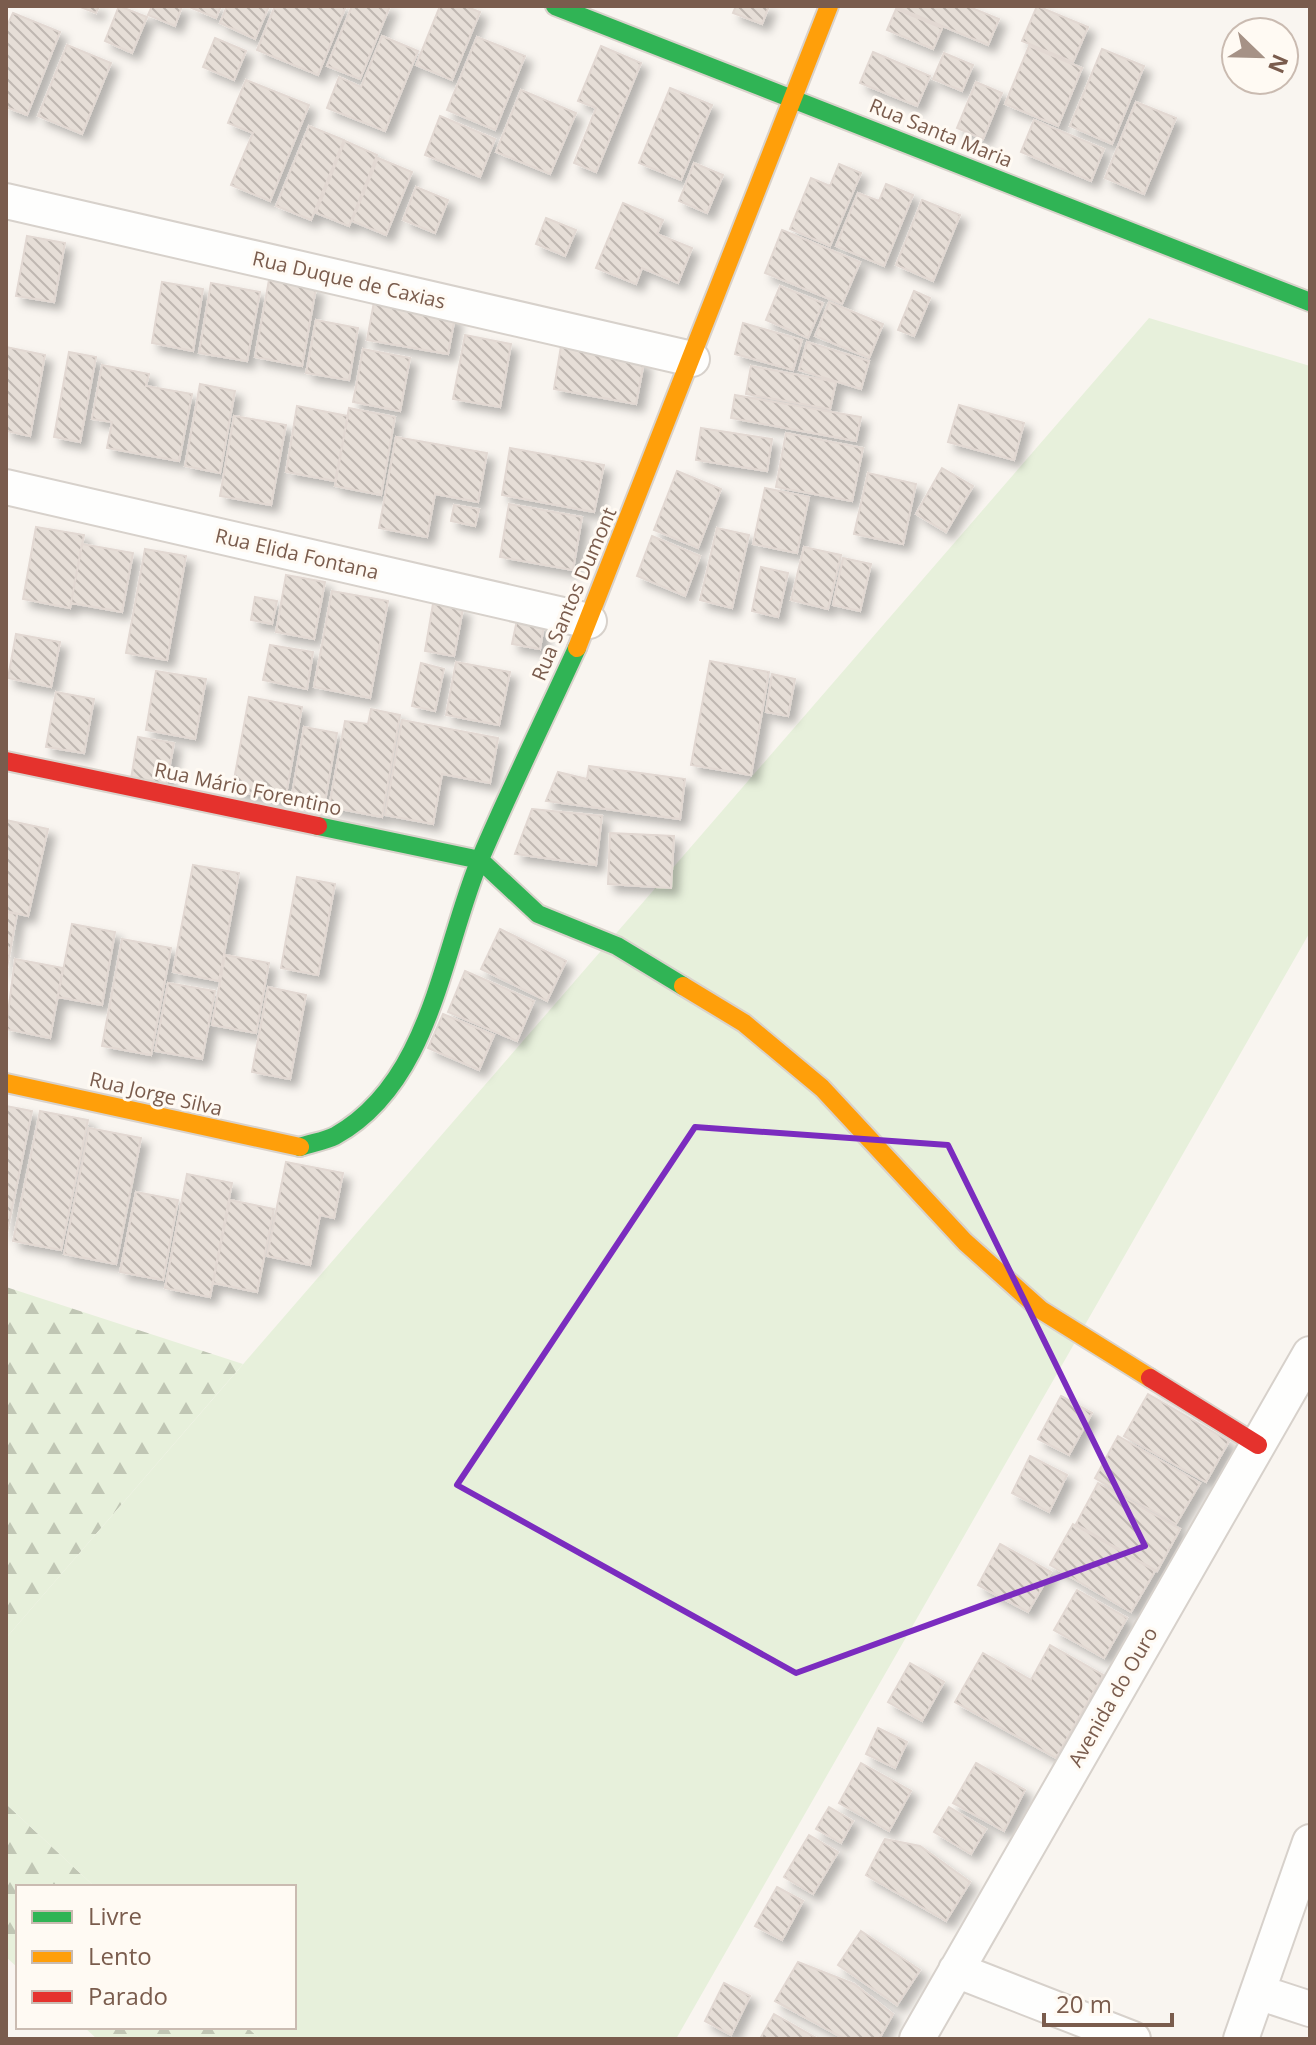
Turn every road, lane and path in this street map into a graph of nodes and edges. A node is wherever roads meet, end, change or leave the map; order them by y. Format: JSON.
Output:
{"nodes":[{"id":1,"x":555,"y":6,"type":"edge"},
{"id":2,"x":829,"y":6,"type":"edge"},
{"id":3,"x":792,"y":98,"type":"junction"},
{"id":4,"x":6,"y":201,"type":"edge"},
{"id":5,"x":1310,"y":302,"type":"edge"},
{"id":6,"x":692,"y":359,"type":"junction"},
{"id":7,"x":6,"y":487,"type":"edge"},
{"id":8,"x":589,"y":621,"type":"junction"},
{"id":9,"x":6,"y":761,"type":"edge"},
{"id":10,"x":480,"y":860,"type":"junction"},
{"id":11,"x":6,"y":1083,"type":"edge"},
{"id":12,"x":296,"y":1148,"type":"joint"},
{"id":13,"x":1310,"y":1354,"type":"edge"},
{"id":14,"x":1258,"y":1445,"type":"junction"},
{"id":15,"x":1310,"y":1842,"type":"edge"},
{"id":16,"x":956,"y":1970,"type":"junction"},
{"id":17,"x":1258,"y":1992,"type":"junction"},
{"id":18,"x":1310,"y":2009,"type":"edge"},
{"id":19,"x":917,"y":2039,"type":"edge"},
{"id":20,"x":1133,"y":2039,"type":"edge"},
{"id":21,"x":1241,"y":2039,"type":"edge"}],
"edges":[{"from":1,"to":3,"type":"street","name":"Rua Santa Maria"},
{"from":2,"to":3,"type":"street","name":"Rua Santos Dumont"},
{"from":3,"to":5,"type":"street","name":"Rua Santa Maria"},
{"from":3,"to":6,"type":"street","name":"Rua Santos Dumont"},
{"from":4,"to":6,"type":"street","name":"Rua Duque de Caxias"},
{"from":6,"to":8,"type":"street","name":"Rua Santos Dumont"},
{"from":7,"to":8,"type":"street","name":"Rua Elida Fontana"},
{"from":8,"to":10,"type":"street","name":"Rua Santos Dumont"},
{"from":9,"to":10,"type":"street","name":"Rua Mário Forentino"},
{"from":10,"to":12,"type":"street","name":"Rua Santos Dumont"},
{"from":10,"to":14,"type":"street"},
{"from":11,"to":12,"type":"street","name":"Rua Jorge Silva"},
{"from":13,"to":14,"type":"street","name":"Avenida do Ouro"},
{"from":14,"to":16,"type":"street","name":"Avenida do Ouro"},
{"from":15,"to":17,"type":"street"},
{"from":16,"to":19,"type":"street","name":"Avenida do Ouro"},
{"from":16,"to":20,"type":"street"},
{"from":17,"to":18,"type":"street"},
{"from":17,"to":21,"type":"street"}]}
